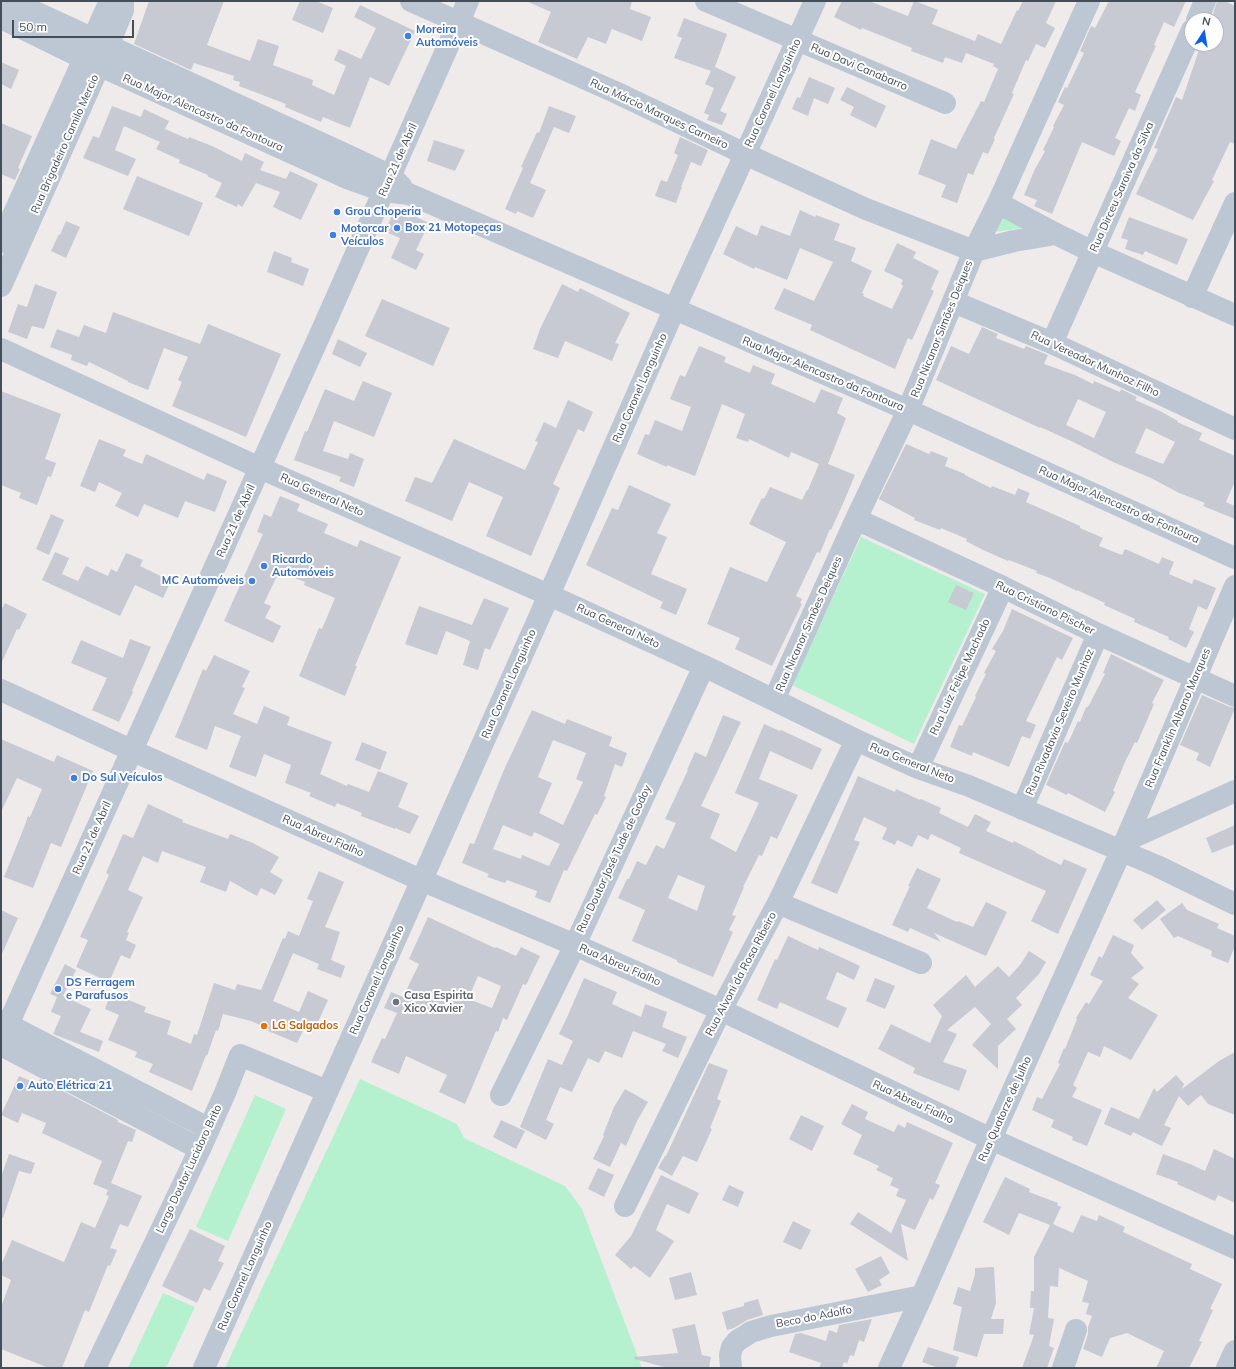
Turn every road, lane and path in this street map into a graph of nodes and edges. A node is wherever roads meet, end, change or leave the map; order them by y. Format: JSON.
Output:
{"nodes":[{"id":1,"x":11,"y":1,"type":"edge"},
{"id":2,"x":110,"y":1,"type":"edge"},
{"id":3,"x":123,"y":1,"type":"edge"},
{"id":4,"x":411,"y":1,"type":"edge"},
{"id":5,"x":468,"y":1,"type":"edge"},
{"id":6,"x":706,"y":1,"type":"edge"},
{"id":7,"x":814,"y":1,"type":"edge"},
{"id":8,"x":1089,"y":1,"type":"edge"},
{"id":9,"x":1205,"y":1,"type":"edge"},
{"id":10,"x":1200,"y":12,"type":"edge"},
{"id":11,"x":1,"y":18,"type":"edge"},
{"id":12,"x":459,"y":23,"type":"junction"},
{"id":13,"x":797,"y":41,"type":"junction"},
{"id":14,"x":101,"y":42,"type":"junction"},
{"id":15,"x":1184,"y":48,"type":"edge"},
{"id":16,"x":92,"y":62,"type":"junction"},
{"id":17,"x":945,"y":104,"type":"dead end"},
{"id":18,"x":745,"y":154,"type":"junction"},
{"id":19,"x":388,"y":184,"type":"junction"},
{"id":20,"x":998,"y":202,"type":"junction"},
{"id":21,"x":1235,"y":203,"type":"edge"},
{"id":22,"x":24,"y":212,"type":"junction"},
{"id":23,"x":1056,"y":234,"type":"junction"},
{"id":24,"x":1,"y":242,"type":"edge"},
{"id":25,"x":974,"y":251,"type":"junction"},
{"id":26,"x":1093,"y":252,"type":"junction"},
{"id":27,"x":1,"y":286,"type":"edge"},
{"id":28,"x":1192,"y":297,"type":"junction"},
{"id":29,"x":954,"y":302,"type":"junction"},
{"id":30,"x":674,"y":310,"type":"junction"},
{"id":31,"x":1235,"y":315,"type":"edge"},
{"id":32,"x":1052,"y":343,"type":"junction"},
{"id":33,"x":1,"y":349,"type":"edge"},
{"id":34,"x":908,"y":410,"type":"junction"},
{"id":35,"x":1235,"y":429,"type":"edge"},
{"id":36,"x":260,"y":468,"type":"junction"},
{"id":37,"x":856,"y":519,"type":"junction"},
{"id":38,"x":1235,"y":558,"type":"edge"},
{"id":39,"x":1235,"y":586,"type":"edge"},
{"id":40,"x":1003,"y":587,"type":"junction"},
{"id":41,"x":550,"y":595,"type":"junction"},
{"id":42,"x":1098,"y":634,"type":"junction"},
{"id":43,"x":704,"y":666,"type":"junction"},
{"id":44,"x":1195,"y":678,"type":"junction"},
{"id":45,"x":1,"y":690,"type":"edge"},
{"id":46,"x":1235,"y":696,"type":"edge"},
{"id":47,"x":774,"y":700,"type":"junction"},
{"id":48,"x":856,"y":740,"type":"junction"},
{"id":49,"x":132,"y":750,"type":"junction"},
{"id":50,"x":918,"y":768,"type":"junction"},
{"id":51,"x":1235,"y":791,"type":"edge"},
{"id":52,"x":1022,"y":809,"type":"junction"},
{"id":53,"x":1123,"y":846,"type":"junction"},
{"id":54,"x":421,"y":880,"type":"junction"},
{"id":55,"x":778,"y":903,"type":"junction"},
{"id":56,"x":1235,"y":904,"type":"edge"},
{"id":57,"x":575,"y":945,"type":"junction"},
{"id":58,"x":921,"y":963,"type":"dead end"},
{"id":59,"x":721,"y":1010,"type":"junction"},
{"id":60,"x":3,"y":1028,"type":"edge"},
{"id":61,"x":1,"y":1045,"type":"edge"},
{"id":62,"x":327,"y":1091,"type":"junction"},
{"id":63,"x":501,"y":1095,"type":"dead end"},
{"id":64,"x":208,"y":1128,"type":"junction"},
{"id":65,"x":991,"y":1139,"type":"junction"},
{"id":66,"x":200,"y":1149,"type":"junction"},
{"id":67,"x":625,"y":1206,"type":"dead end"},
{"id":68,"x":1235,"y":1248,"type":"edge"},
{"id":69,"x":922,"y":1296,"type":"junction"},
{"id":70,"x":1076,"y":1330,"type":"dead end"},
{"id":71,"x":1235,"y":1351,"type":"edge"},
{"id":72,"x":95,"y":1368,"type":"edge"},
{"id":73,"x":204,"y":1368,"type":"edge"},
{"id":74,"x":731,"y":1368,"type":"edge"},
{"id":75,"x":889,"y":1368,"type":"edge"},
{"id":76,"x":1063,"y":1368,"type":"edge"},
{"id":77,"x":1227,"y":1368,"type":"edge"}],
"edges":[{"from":1,"to":14,"type":"street","name":"Rua Major Alencastro da Fontoura"},
{"from":2,"to":14,"type":"street","name":"Rua Brigadeiro Camilo Mercio"},
{"from":3,"to":14,"type":"street","name":"Rua Brigadeiro Camilo Mercio"},
{"from":4,"to":12,"type":"street","name":"Rua Márcio Marques Carneiro"},
{"from":5,"to":12,"type":"street","name":"Rua 21 de Abril"},
{"from":6,"to":13,"type":"street","name":"Rua Davi Canabarro"},
{"from":7,"to":13,"type":"street","name":"Rua Coronel Longuinho"},
{"from":8,"to":20,"type":"street","name":"Rua Nicanor Simões Deiques"},
{"from":9,"to":10,"type":"street"},
{"from":11,"to":16,"type":"street","name":"Rua Major Alencastro da Fontoura"},
{"from":12,"to":18,"type":"street","name":"Rua Márcio Marques Carneiro"},
{"from":12,"to":19,"type":"street","name":"Rua 21 de Abril"},
{"from":13,"to":17,"type":"street","name":"Rua Davi Canabarro"},
{"from":13,"to":18,"type":"street","name":"Rua Coronel Longuinho"},
{"from":14,"to":16,"type":"street","name":"Rua Brigadeiro Camilo Mercio"},
{"from":14,"to":19,"type":"street","name":"Rua Major Alencastro da Fontoura"},
{"from":15,"to":26,"type":"street","name":"Rua Dirceu Saraiva da Silva"},
{"from":16,"to":19,"type":"street","name":"Rua Major Alencastro da Fontoura"},
{"from":16,"to":22,"type":"street","name":"Rua Brigadeiro Camilo Mercio"},
{"from":18,"to":25,"type":"street","name":"Rua Márcio Marques Carneiro"},
{"from":18,"to":30,"type":"street","name":"Rua Coronel Longuinho"},
{"from":19,"to":30,"type":"street","name":"Rua Major Alencastro da Fontoura"},
{"from":19,"to":36,"type":"street","name":"Rua 21 de Abril"},
{"from":20,"to":23,"type":"street"},
{"from":20,"to":25,"type":"street","name":"Rua Nicanor Simões Deiques"},
{"from":21,"to":28,"type":"street"},
{"from":22,"to":24,"type":"street","name":"Rua Brigadeiro Camilo Mercio"},
{"from":22,"to":27,"type":"street","name":"Rua Brigadeiro Camilo Mercio"},
{"from":23,"to":25,"type":"street"},
{"from":23,"to":26,"type":"street"},
{"from":25,"to":29,"type":"street","name":"Rua Nicanor Simões Deiques"},
{"from":26,"to":28,"type":"street"},
{"from":26,"to":32,"type":"street","name":"Rua Dirceu Saraiva da Silva"},
{"from":28,"to":31,"type":"street"},
{"from":29,"to":32,"type":"street","name":"Rua Vereador Munhoz Filho"},
{"from":29,"to":34,"type":"street","name":"Rua Nicanor Simões Deiques"},
{"from":30,"to":34,"type":"street","name":"Rua Major Alencastro da Fontoura"},
{"from":30,"to":41,"type":"street","name":"Rua Coronel Longuinho"},
{"from":32,"to":35,"type":"street","name":"Rua Vereador Munhoz Filho"},
{"from":33,"to":36,"type":"street","name":"Rua General Neto"},
{"from":34,"to":37,"type":"street","name":"Rua Nicanor Simões Deiques"},
{"from":34,"to":38,"type":"street","name":"Rua Major Alencastro da Fontoura"},
{"from":36,"to":41,"type":"street","name":"Rua General Neto"},
{"from":36,"to":49,"type":"street","name":"Rua 21 de Abril"},
{"from":37,"to":40,"type":"street","name":"Rua Cristiano Pischer"},
{"from":37,"to":47,"type":"street","name":"Rua Nicanor Simões Deiques"},
{"from":39,"to":44,"type":"street","name":"Rua Franklin Albano Marques"},
{"from":40,"to":42,"type":"street","name":"Rua Cristiano Pischer"},
{"from":40,"to":50,"type":"street","name":"Rua Luiz Felipe Machado"},
{"from":41,"to":43,"type":"street","name":"Rua General Neto"},
{"from":41,"to":54,"type":"street","name":"Rua Coronel Longuinho"},
{"from":42,"to":44,"type":"street","name":"Rua Cristiano Pischer"},
{"from":42,"to":52,"type":"street","name":"Rua Rivadavia Seveiro Munhoz"},
{"from":43,"to":47,"type":"street","name":"Rua General Neto"},
{"from":43,"to":57,"type":"street","name":"Rua Doutor José Tude de Godoy"},
{"from":44,"to":46,"type":"street","name":"Rua Cristiano Pischer"},
{"from":44,"to":53,"type":"street","name":"Rua Franklin Albano Marques"},
{"from":45,"to":49,"type":"street","name":"Rua Abreu Fialho"},
{"from":47,"to":48,"type":"street","name":"Rua General Neto"},
{"from":48,"to":50,"type":"street","name":"Rua General Neto"},
{"from":48,"to":55,"type":"street","name":"Rua Alvoni da Rosa Ribeiro"},
{"from":49,"to":54,"type":"street","name":"Rua Abreu Fialho"},
{"from":49,"to":60,"type":"street","name":"Rua 21 de Abril"},
{"from":50,"to":52,"type":"street","name":"Rua General Neto"},
{"from":51,"to":53,"type":"street"},
{"from":52,"to":53,"type":"street","name":"Rua General Neto"},
{"from":53,"to":56,"type":"street","name":"Rua General Neto"},
{"from":53,"to":65,"type":"street","name":"Rua Quatorze de Julho"},
{"from":54,"to":57,"type":"street","name":"Rua Abreu Fialho"},
{"from":54,"to":62,"type":"street","name":"Rua Coronel Longuinho"},
{"from":55,"to":58,"type":"street"},
{"from":55,"to":59,"type":"street","name":"Rua Alvoni da Rosa Ribeiro"},
{"from":57,"to":59,"type":"street","name":"Rua Abreu Fialho"},
{"from":57,"to":63,"type":"street","name":"Rua Doutor José Tude de Godoy"},
{"from":59,"to":65,"type":"street","name":"Rua Abreu Fialho"},
{"from":59,"to":67,"type":"street","name":"Rua Alvoni da Rosa Ribeiro"},
{"from":60,"to":64,"type":"street"},
{"from":61,"to":66,"type":"street"},
{"from":62,"to":64,"type":"street","name":"Largo Doutor Lucidoro Brito"},
{"from":62,"to":73,"type":"street","name":"Rua Coronel Longuinho"},
{"from":64,"to":66,"type":"street","name":"Largo Doutor Lucidoro Brito"},
{"from":65,"to":68,"type":"street","name":"Rua Abreu Fialho"},
{"from":65,"to":69,"type":"street","name":"Rua Quatorze de Julho"},
{"from":66,"to":72,"type":"street","name":"Largo Doutor Lucidoro Brito"},
{"from":69,"to":74,"type":"street","name":"Beco do Adolfo"},
{"from":69,"to":75,"type":"street","name":"Rua Quatorze de Julho"},
{"from":70,"to":76,"type":"street"},
{"from":71,"to":77,"type":"street"}]}
